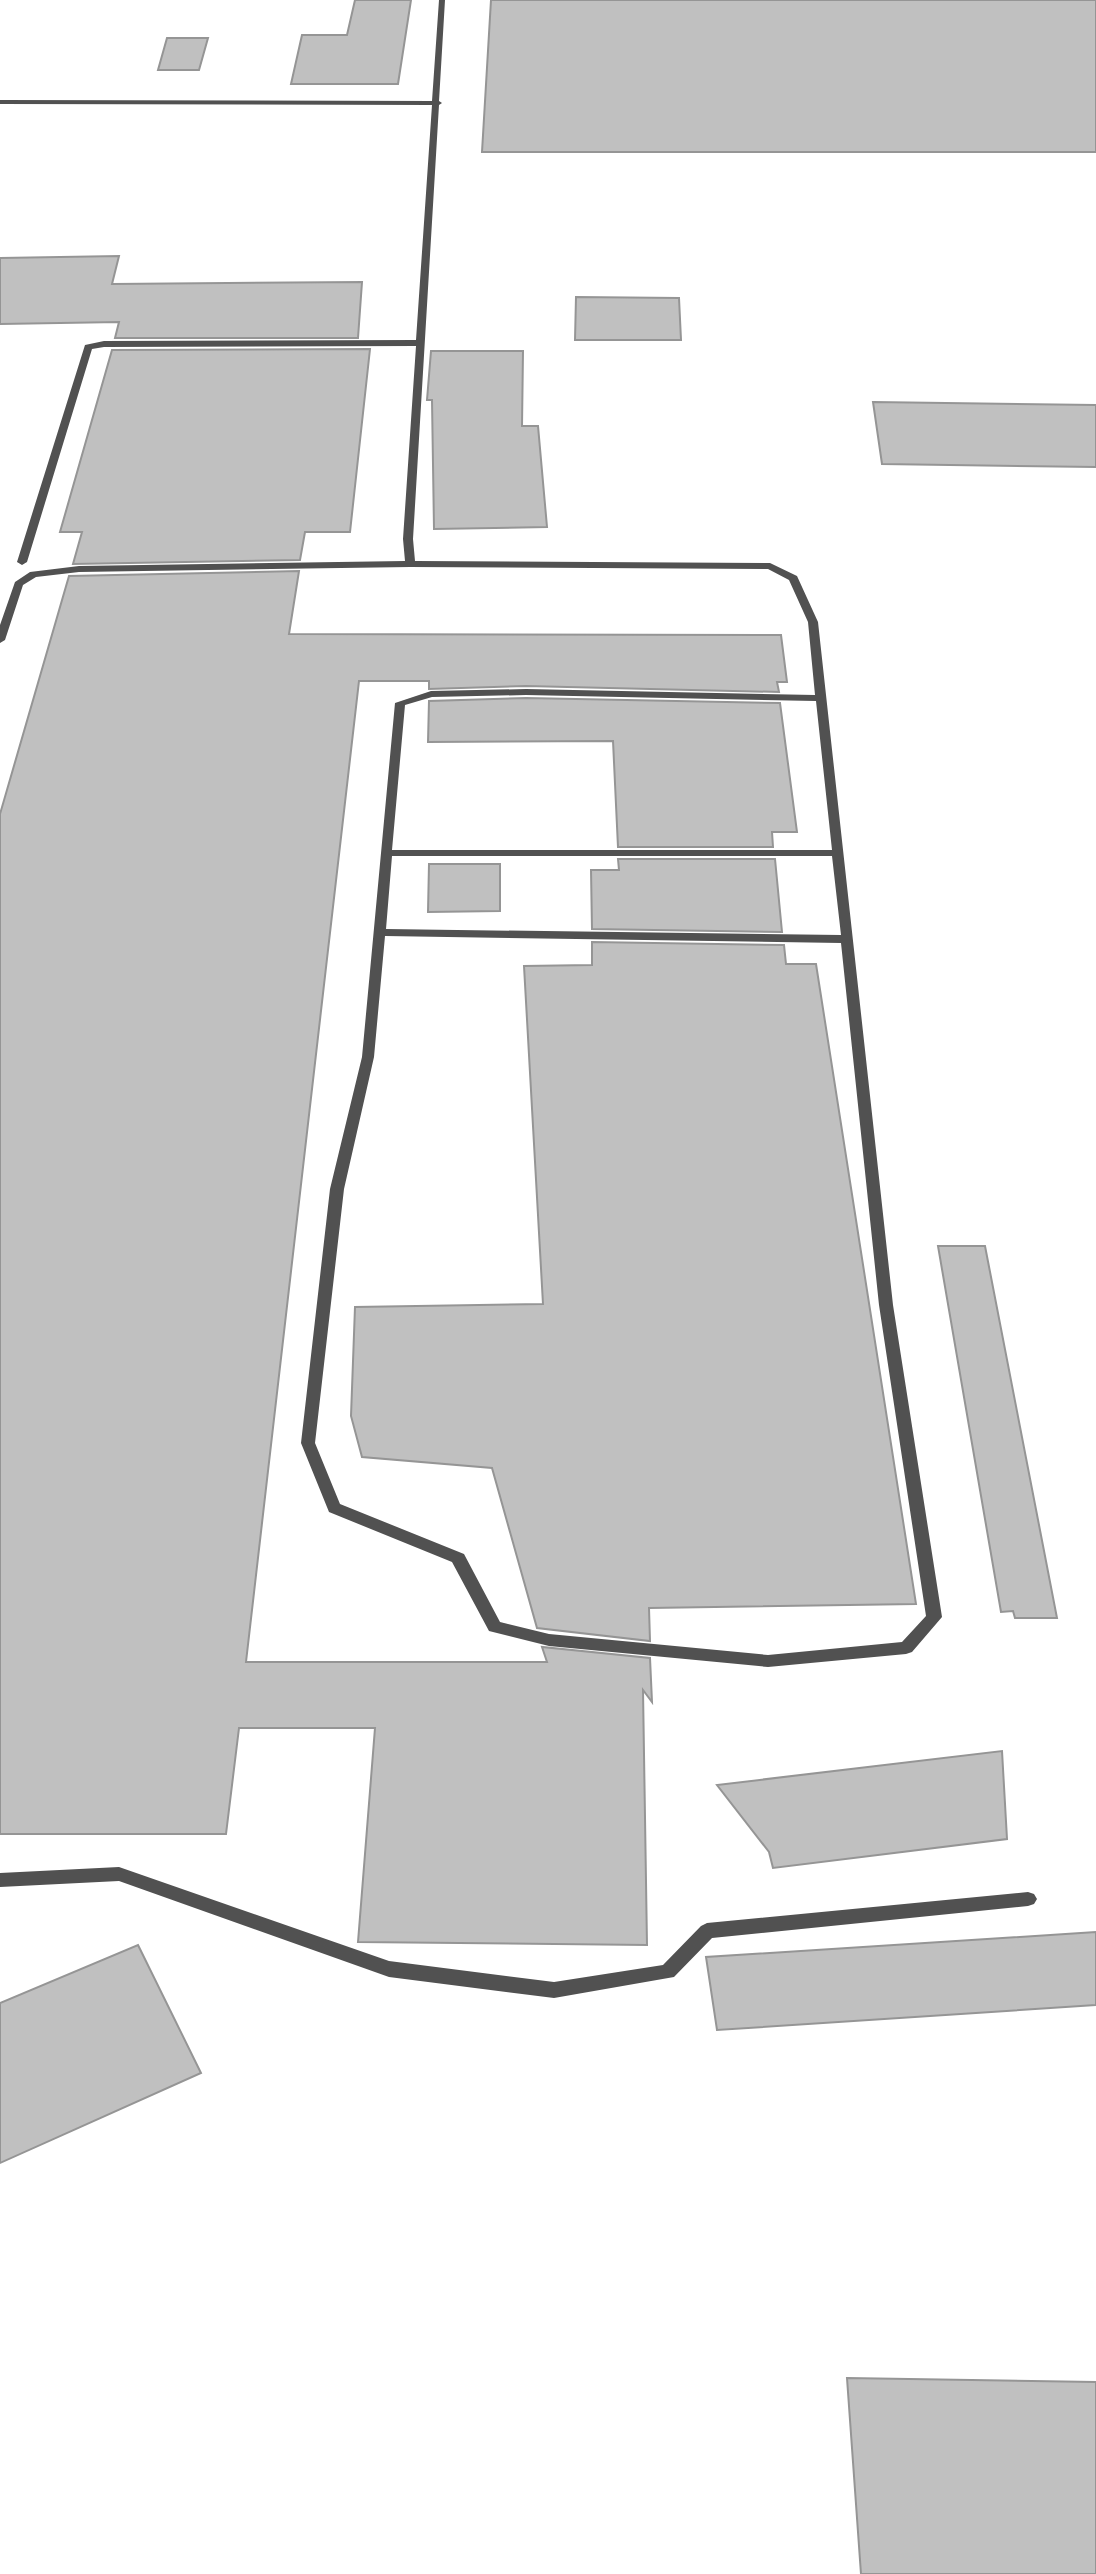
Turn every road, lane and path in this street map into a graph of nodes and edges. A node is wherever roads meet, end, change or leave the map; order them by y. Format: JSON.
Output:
{"nodes":[{"id":1,"x":442,"y":0,"type":"edge"},
{"id":2,"x":0,"y":102,"type":"edge"},
{"id":3,"x":438,"y":103,"type":"junction"},
{"id":4,"x":422,"y":343,"type":"junction"},
{"id":5,"x":22,"y":562,"type":"dead end"},
{"id":6,"x":410,"y":564,"type":"junction"},
{"id":7,"x":0,"y":640,"type":"edge"},
{"id":8,"x":820,"y":698,"type":"junction"},
{"id":9,"x":385,"y":853,"type":"junction"},
{"id":10,"x":836,"y":853,"type":"junction"},
{"id":11,"x":378,"y":932,"type":"junction"},
{"id":12,"x":846,"y":939,"type":"junction"},
{"id":13,"x":0,"y":1880,"type":"edge"},
{"id":14,"x":1028,"y":1899,"type":"dead end"}],
"edges":[{"from":1,"to":3,"type":"lane"},
{"from":2,"to":3,"type":"lane"},
{"from":3,"to":4,"type":"lane"},
{"from":4,"to":5,"type":"lane"},
{"from":4,"to":6,"type":"lane"},
{"from":6,"to":7,"type":"lane"},
{"from":6,"to":8,"type":"lane"},
{"from":8,"to":9,"type":"lane"},
{"from":8,"to":10,"type":"lane"},
{"from":9,"to":10,"type":"lane"},
{"from":9,"to":11,"type":"lane"},
{"from":10,"to":12,"type":"lane"},
{"from":11,"to":12,"type":"lane"},
{"from":11,"to":12,"type":"lane"},
{"from":13,"to":14,"type":"lane"}]}
